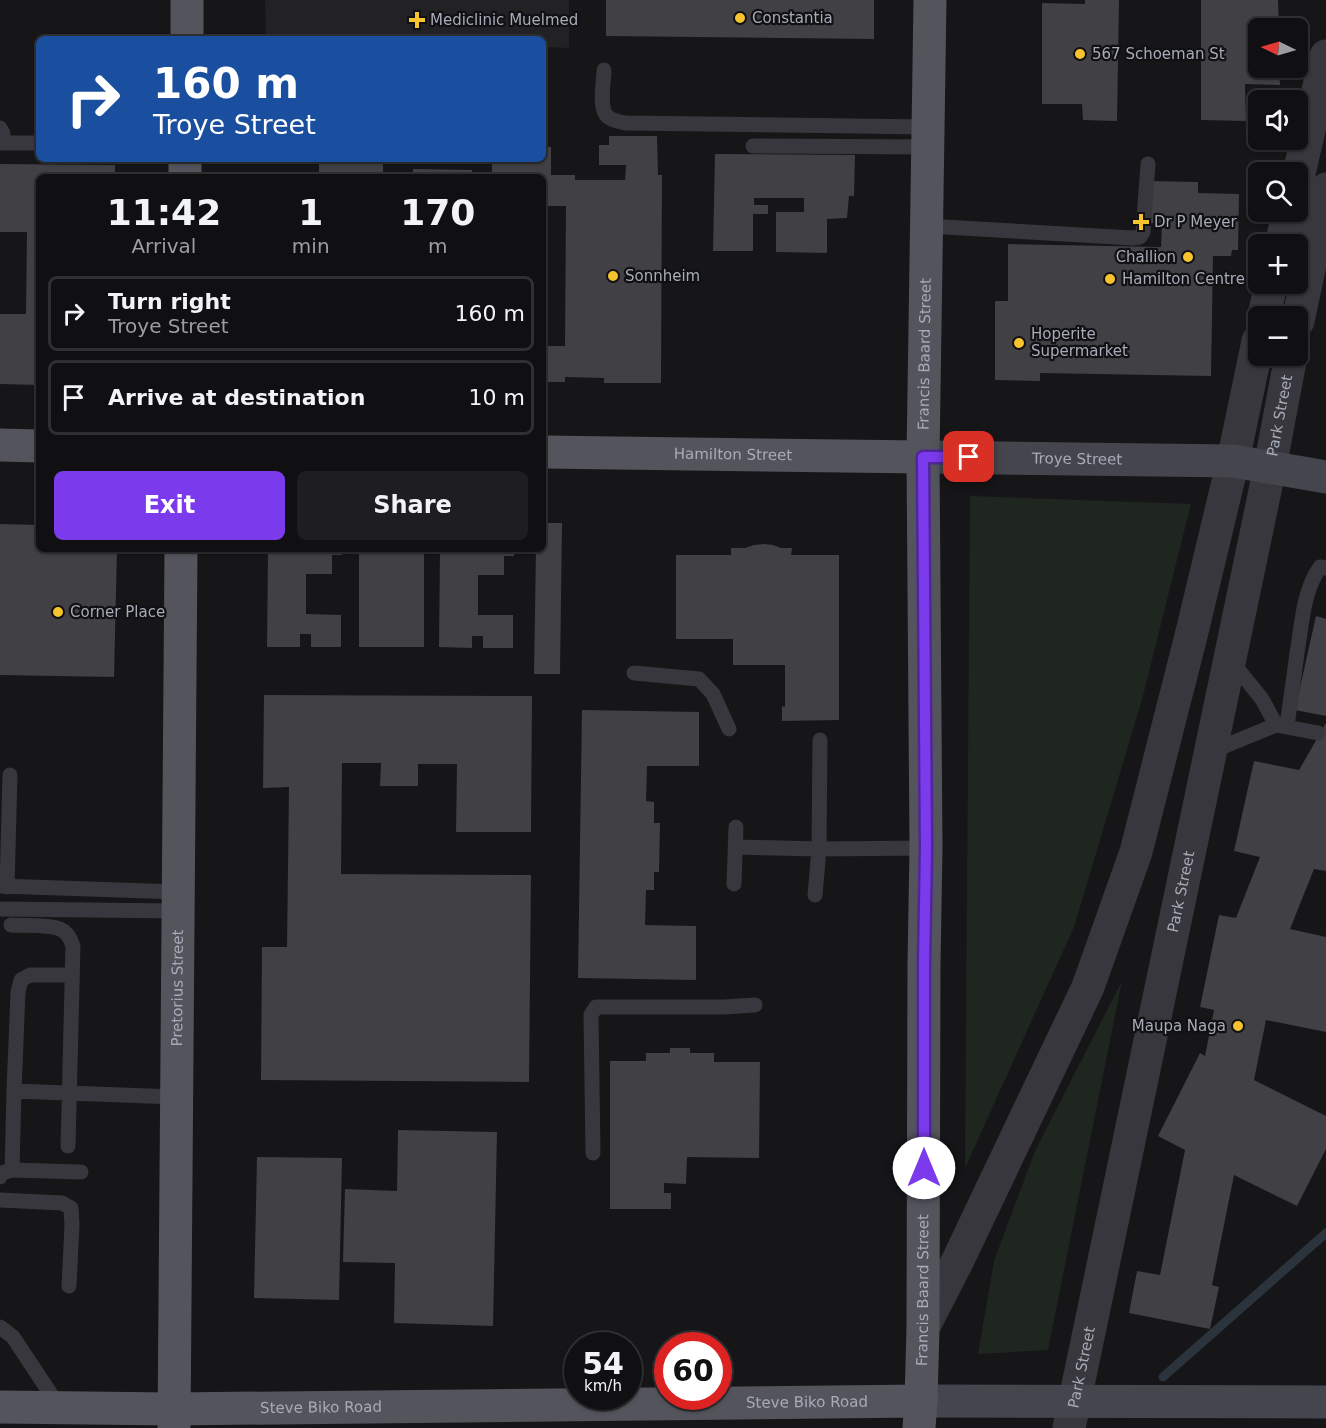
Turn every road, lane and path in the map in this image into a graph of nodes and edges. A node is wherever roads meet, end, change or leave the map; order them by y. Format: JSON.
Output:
{"nodes":[{"id":1,"x":187,"y":0,"type":"edge"},
{"id":2,"x":930,"y":0,"type":"edge"},
{"id":3,"x":187,"y":36,"type":"edge"},
{"id":4,"x":1326,"y":56,"type":"edge"},
{"id":5,"x":604,"y":70,"type":"dead end"},
{"id":6,"x":0,"y":128,"type":"edge"},
{"id":7,"x":928,"y":137,"type":"junction"},
{"id":8,"x":1,"y":143,"type":"edge"},
{"id":9,"x":36,"y":143,"type":"edge"},
{"id":10,"x":753,"y":146,"type":"dead end"},
{"id":11,"x":1306,"y":162,"type":"edge"},
{"id":12,"x":1148,"y":164,"type":"dead end"},
{"id":13,"x":1326,"y":189,"type":"edge"},
{"id":14,"x":927,"y":226,"type":"junction"},
{"id":15,"x":1301,"y":306,"type":"edge"},
{"id":16,"x":1253,"y":366,"type":"edge"},
{"id":17,"x":1289,"y":366,"type":"edge"},
{"id":18,"x":0,"y":446,"type":"edge"},
{"id":19,"x":36,"y":446,"type":"edge"},
{"id":20,"x":546,"y":452,"type":"edge"},
{"id":21,"x":923,"y":457,"type":"junction"},
{"id":22,"x":1233,"y":461,"type":"junction"},
{"id":23,"x":1269,"y":467,"type":"junction"},
{"id":24,"x":1326,"y":477,"type":"edge"},
{"id":25,"x":181,"y":552,"type":"edge"},
{"id":26,"x":1326,"y":568,"type":"edge"},
{"id":27,"x":1229,"y":659,"type":"junction"},
{"id":28,"x":634,"y":673,"type":"dead end"},
{"id":29,"x":1281,"y":726,"type":"junction"},
{"id":30,"x":729,"y":729,"type":"dead end"},
{"id":31,"x":1318,"y":733,"type":"dead end"},
{"id":32,"x":820,"y":740,"type":"dead end"},
{"id":33,"x":1210,"y":752,"type":"junction"},
{"id":34,"x":10,"y":775,"type":"dead end"},
{"id":35,"x":736,"y":826,"type":"dead end"},
{"id":36,"x":736,"y":847,"type":"junction"},
{"id":37,"x":926,"y":848,"type":"junction"},
{"id":38,"x":819,"y":849,"type":"junction"},
{"id":39,"x":734,"y":884,"type":"dead end"},
{"id":40,"x":4,"y":886,"type":"edge"},
{"id":41,"x":815,"y":895,"type":"dead end"},
{"id":42,"x":178,"y":902,"type":"junction"},
{"id":43,"x":0,"y":909,"type":"edge"},
{"id":44,"x":11,"y":926,"type":"dead end"},
{"id":45,"x":72,"y":975,"type":"junction"},
{"id":46,"x":755,"y":1005,"type":"dead end"},
{"id":47,"x":14,"y":1091,"type":"junction"},
{"id":48,"x":69,"y":1093,"type":"junction"},
{"id":49,"x":177,"y":1097,"type":"junction"},
{"id":50,"x":7,"y":1132,"type":"edge"},
{"id":51,"x":68,"y":1146,"type":"dead end"},
{"id":52,"x":593,"y":1153,"type":"dead end"},
{"id":53,"x":81,"y":1172,"type":"dead end"},
{"id":54,"x":6,"y":1174,"type":"edge"},
{"id":55,"x":0,"y":1200,"type":"edge"},
{"id":56,"x":69,"y":1286,"type":"dead end"},
{"id":57,"x":0,"y":1327,"type":"edge"},
{"id":58,"x":923,"y":1328,"type":"junction"},
{"id":59,"x":1326,"y":1402,"type":"edge"},
{"id":60,"x":0,"y":1407,"type":"edge"},
{"id":61,"x":60,"y":1407,"type":"junction"},
{"id":62,"x":920,"y":1415,"type":"edge"},
{"id":63,"x":1072,"y":1415,"type":"edge"},
{"id":64,"x":174,"y":1418,"type":"edge"}],
"edges":[{"from":1,"to":3,"type":"main road"},
{"from":2,"to":7,"type":"main road","name":"Francis Baard Street"},
{"from":4,"to":11,"type":"street"},
{"from":5,"to":7,"type":"lane"},
{"from":6,"to":8,"type":"lane"},
{"from":7,"to":10,"type":"lane"},
{"from":7,"to":14,"type":"main road","name":"Francis Baard Street"},
{"from":8,"to":9,"type":"lane"},
{"from":12,"to":14,"type":"lane"},
{"from":13,"to":15,"type":"street"},
{"from":14,"to":21,"type":"main road","name":"Francis Baard Street"},
{"from":16,"to":22,"type":"street"},
{"from":17,"to":23,"type":"street","name":"Park Street"},
{"from":18,"to":19,"type":"main road"},
{"from":20,"to":21,"type":"main road","name":"Hamilton Street"},
{"from":21,"to":22,"type":"main road","name":"Troye Street"},
{"from":21,"to":37,"type":"main road","name":"Francis Baard Street"},
{"from":22,"to":23,"type":"main road","name":"Troye Street"},
{"from":22,"to":58,"type":"street"},
{"from":23,"to":24,"type":"main road"},
{"from":23,"to":27,"type":"street","name":"Park Street"},
{"from":25,"to":42,"type":"main road","name":"Pretorius Street"},
{"from":26,"to":29,"type":"lane"},
{"from":27,"to":29,"type":"lane"},
{"from":27,"to":33,"type":"street","name":"Park Street"},
{"from":28,"to":30,"type":"lane"},
{"from":29,"to":31,"type":"lane"},
{"from":29,"to":33,"type":"lane"},
{"from":32,"to":38,"type":"lane"},
{"from":33,"to":63,"type":"street","name":"Park Street"},
{"from":34,"to":40,"type":"lane"},
{"from":35,"to":36,"type":"lane"},
{"from":36,"to":38,"type":"lane"},
{"from":36,"to":39,"type":"lane"},
{"from":37,"to":38,"type":"lane"},
{"from":37,"to":58,"type":"main road","name":"Francis Baard Street"},
{"from":38,"to":41,"type":"lane"},
{"from":40,"to":42,"type":"lane"},
{"from":42,"to":43,"type":"lane"},
{"from":42,"to":49,"type":"main road","name":"Pretorius Street"},
{"from":44,"to":45,"type":"lane"},
{"from":45,"to":47,"type":"lane"},
{"from":45,"to":48,"type":"lane"},
{"from":46,"to":52,"type":"lane"},
{"from":47,"to":48,"type":"lane"},
{"from":47,"to":50,"type":"lane"},
{"from":48,"to":49,"type":"lane"},
{"from":48,"to":51,"type":"lane"},
{"from":49,"to":64,"type":"main road","name":"Pretorius Street"},
{"from":50,"to":54,"type":"lane"},
{"from":53,"to":54,"type":"lane"},
{"from":55,"to":56,"type":"lane"},
{"from":57,"to":61,"type":"lane"},
{"from":58,"to":62,"type":"main road","name":"Francis Baard Street"},
{"from":59,"to":63,"type":"main road","name":"Steve Biko Road"},
{"from":60,"to":61,"type":"main road","name":"Steve Biko Road"},
{"from":61,"to":64,"type":"main road","name":"Steve Biko Road"},
{"from":62,"to":63,"type":"main road","name":"Steve Biko Road"},
{"from":62,"to":64,"type":"main road","name":"Steve Biko Road"}]}
